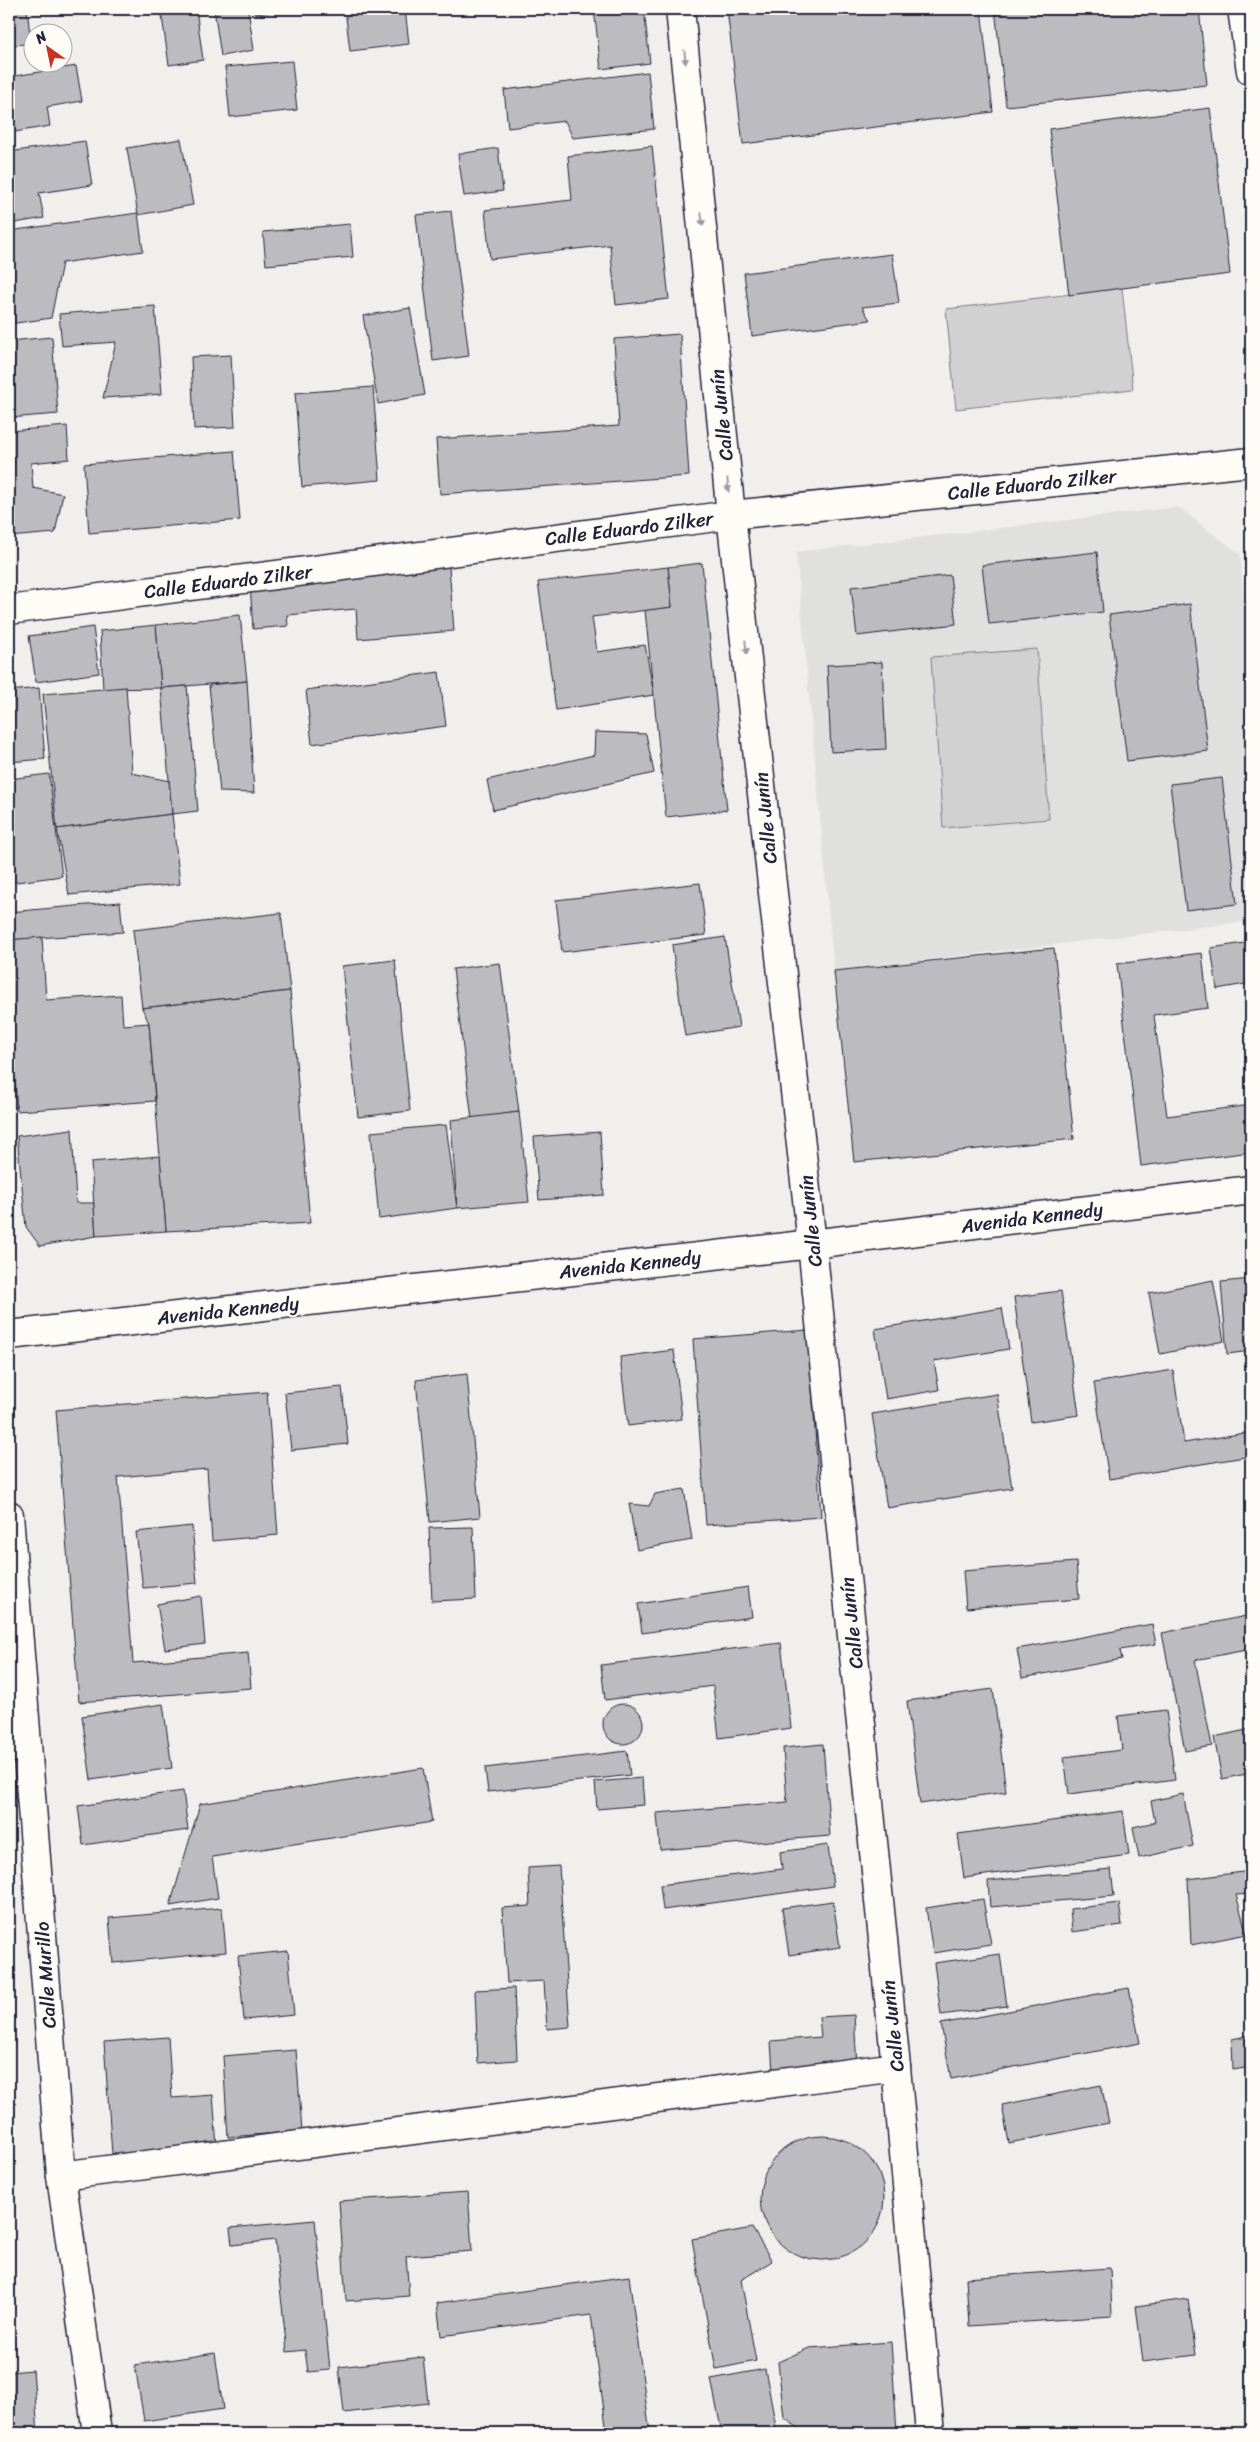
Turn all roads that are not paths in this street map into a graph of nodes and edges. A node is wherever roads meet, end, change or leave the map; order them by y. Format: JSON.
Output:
{"nodes":[{"id":1,"x":680,"y":9,"type":"edge"},
{"id":2,"x":1242,"y":9,"type":"edge"},
{"id":3,"x":1251,"y":70,"type":"edge"},
{"id":4,"x":1251,"y":462,"type":"edge"},
{"id":5,"x":731,"y":515,"type":"junction"},
{"id":6,"x":9,"y":610,"type":"edge"},
{"id":7,"x":1251,"y":1190,"type":"edge"},
{"id":8,"x":812,"y":1244,"type":"junction"},
{"id":9,"x":9,"y":1335,"type":"edge"},
{"id":10,"x":9,"y":1515,"type":"edge"},
{"id":11,"x":896,"y":2067,"type":"junction"},
{"id":12,"x":61,"y":2176,"type":"junction"},
{"id":13,"x":97,"y":2433,"type":"edge"},
{"id":14,"x":930,"y":2433,"type":"edge"}],
"edges":[{"from":1,"to":5,"type":"street","name":"Calle Junín","one_way":true},
{"from":2,"to":3,"type":"street"},
{"from":4,"to":5,"type":"street","name":"Calle Eduardo Zilker"},
{"from":5,"to":6,"type":"street","name":"Calle Eduardo Zilker"},
{"from":5,"to":8,"type":"street","name":"Calle Junín","one_way":true},
{"from":7,"to":8,"type":"street","name":"Avenida Kennedy"},
{"from":8,"to":9,"type":"street","name":"Avenida Kennedy"},
{"from":8,"to":11,"type":"street","name":"Calle Junín"},
{"from":10,"to":12,"type":"street","name":"Calle Murillo"},
{"from":11,"to":12,"type":"street"},
{"from":11,"to":14,"type":"street","name":"Calle Junín"},
{"from":12,"to":13,"type":"street","name":"Calle Murillo"}]}
